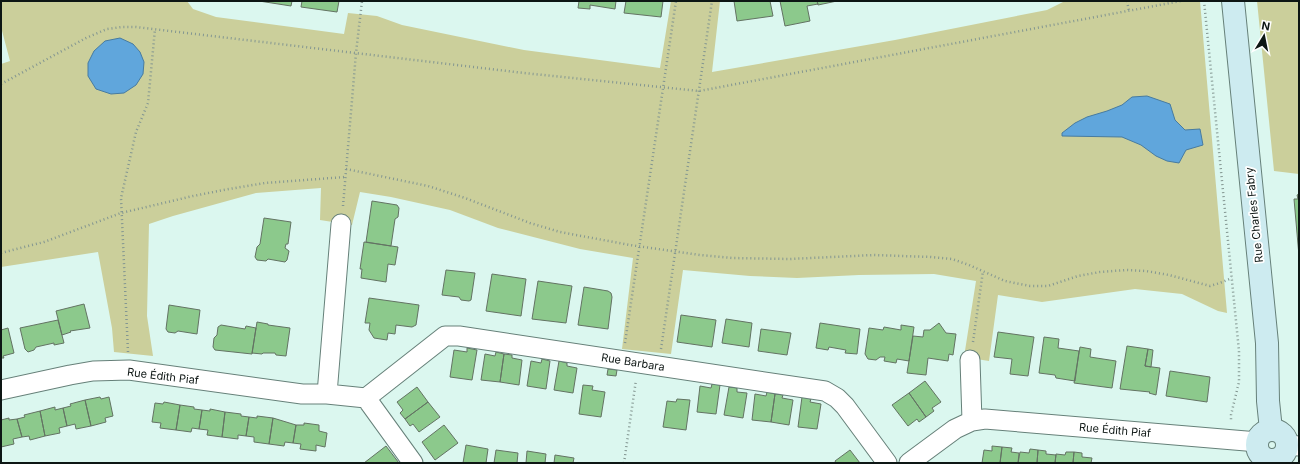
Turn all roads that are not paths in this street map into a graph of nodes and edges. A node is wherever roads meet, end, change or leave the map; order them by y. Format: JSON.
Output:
{"nodes":[{"id":1,"x":1233,"y":1,"type":"edge"},
{"id":2,"x":341,"y":224,"type":"road end"},
{"id":3,"x":970,"y":360,"type":"road end"},
{"id":4,"x":1,"y":390,"type":"edge"},
{"id":5,"x":326,"y":394,"type":"junction"},
{"id":6,"x":366,"y":398,"type":"junction"},
{"id":7,"x":972,"y":421,"type":"junction"},
{"id":8,"x":1264,"y":436,"type":"junction"},
{"id":9,"x":1284,"y":453,"type":"edge"},
{"id":10,"x":413,"y":463,"type":"edge"},
{"id":11,"x":886,"y":463,"type":"edge"},
{"id":12,"x":909,"y":463,"type":"edge"}],
"edges":[{"from":1,"to":8,"type":"street","name":"Rue Charles Fabry"},
{"from":2,"to":5,"type":"street"},
{"from":3,"to":7,"type":"street"},
{"from":4,"to":5,"type":"street","name":"Rue Édith Piaf"},
{"from":5,"to":6,"type":"street","name":"Rue Édith Piaf"},
{"from":6,"to":10,"type":"street"},
{"from":6,"to":11,"type":"street","name":"Rue Barbara"},
{"from":7,"to":8,"type":"street","name":"Rue Édith Piaf"},
{"from":7,"to":12,"type":"street","name":"Rue Édith Piaf"},
{"from":8,"to":9,"type":"street"}]}
